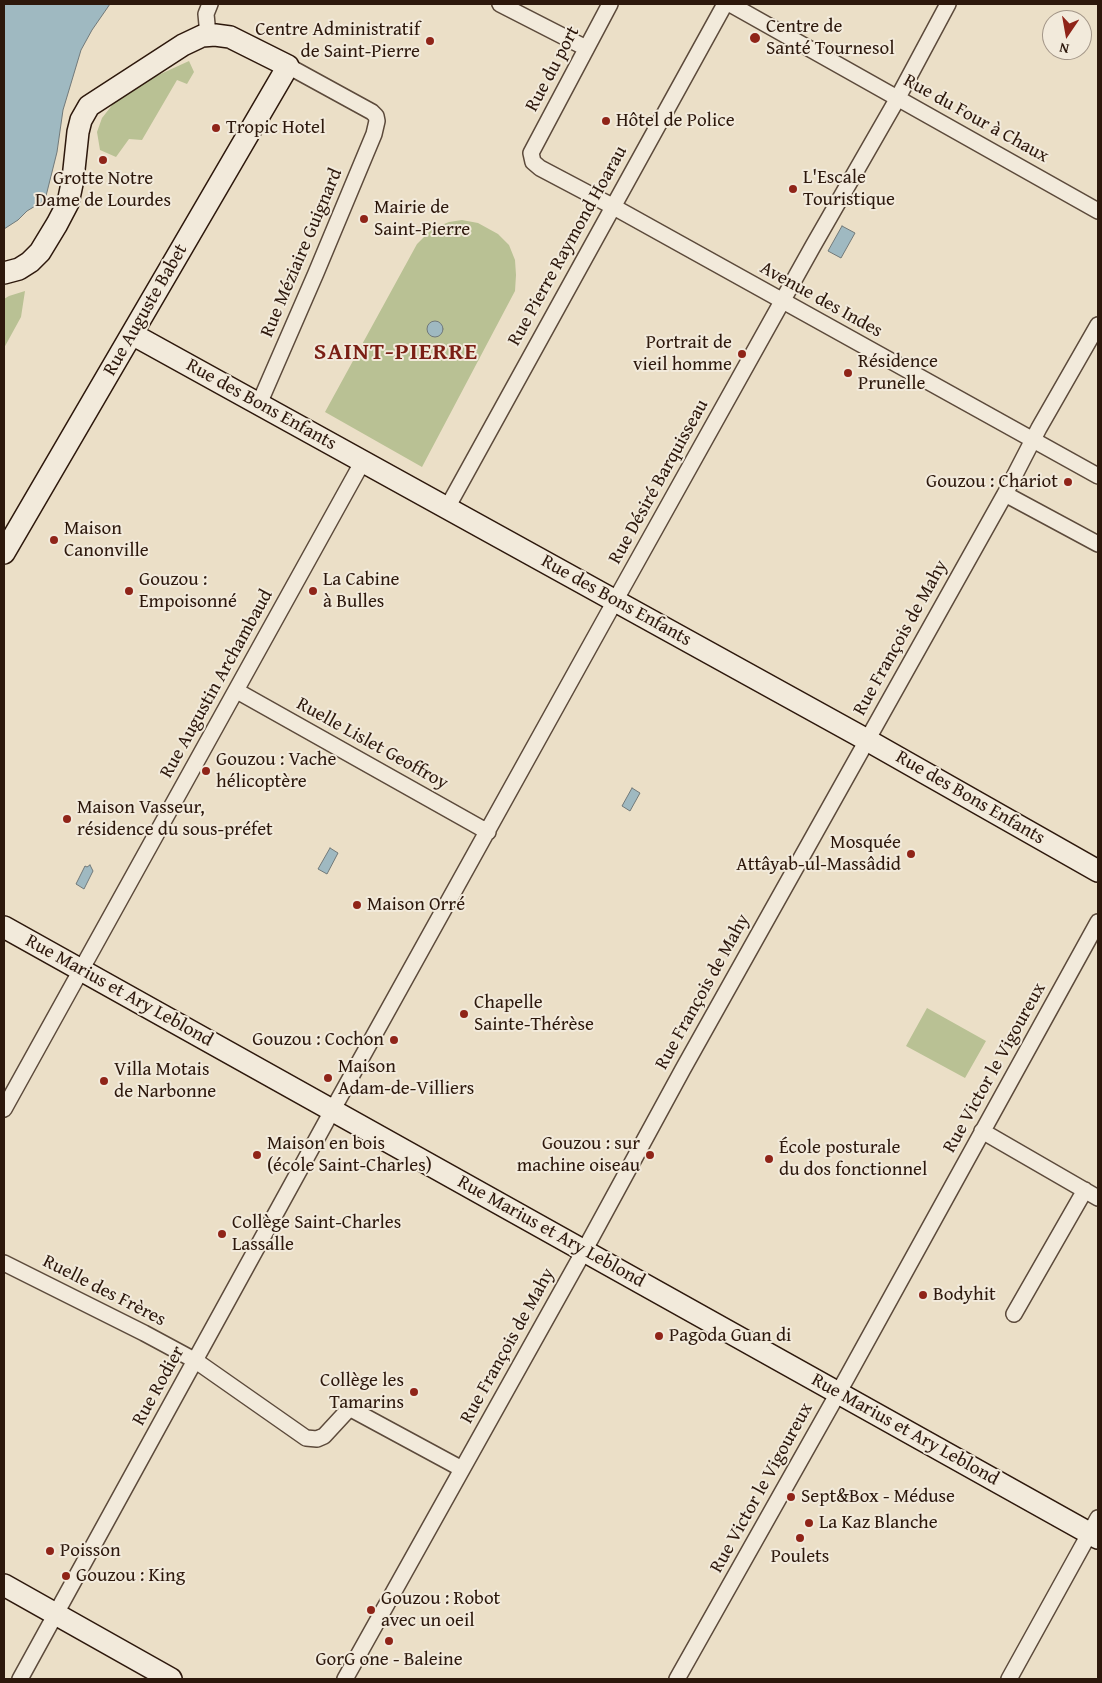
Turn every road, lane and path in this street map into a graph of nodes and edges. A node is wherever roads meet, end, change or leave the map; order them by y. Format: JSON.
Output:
{"nodes":[{"id":1,"x":210,"y":4,"type":"edge"},
{"id":2,"x":500,"y":4,"type":"edge"},
{"id":3,"x":610,"y":4,"type":"edge"},
{"id":4,"x":725,"y":4,"type":"edge"},
{"id":5,"x":730,"y":4,"type":"edge"},
{"id":6,"x":948,"y":4,"type":"edge"},
{"id":7,"x":208,"y":35,"type":"junction"},
{"id":8,"x":586,"y":48,"type":"junction"},
{"id":9,"x":288,"y":66,"type":"junction"},
{"id":10,"x":898,"y":98,"type":"junction"},
{"id":11,"x":532,"y":153,"type":"joint"},
{"id":12,"x":612,"y":206,"type":"junction"},
{"id":13,"x":1098,"y":211,"type":"edge"},
{"id":14,"x":4,"y":273,"type":"edge"},
{"id":15,"x":783,"y":301,"type":"junction"},
{"id":16,"x":1098,"y":325,"type":"edge"},
{"id":17,"x":132,"y":334,"type":"junction"},
{"id":18,"x":259,"y":404,"type":"junction"},
{"id":19,"x":1033,"y":440,"type":"junction"},
{"id":20,"x":362,"y":461,"type":"junction"},
{"id":21,"x":1098,"y":476,"type":"edge"},
{"id":22,"x":1004,"y":494,"type":"junction"},
{"id":23,"x":447,"y":508,"type":"junction"},
{"id":24,"x":1098,"y":544,"type":"edge"},
{"id":25,"x":4,"y":553,"type":"edge"},
{"id":26,"x":615,"y":600,"type":"junction"},
{"id":27,"x":236,"y":691,"type":"junction"},
{"id":28,"x":867,"y":740,"type":"junction"},
{"id":29,"x":488,"y":832,"type":"junction"},
{"id":30,"x":1098,"y":871,"type":"edge"},
{"id":31,"x":1098,"y":922,"type":"edge"},
{"id":32,"x":4,"y":927,"type":"edge"},
{"id":33,"x":82,"y":970,"type":"junction"},
{"id":34,"x":4,"y":1109,"type":"edge"},
{"id":35,"x":332,"y":1111,"type":"junction"},
{"id":36,"x":982,"y":1131,"type":"junction"},
{"id":37,"x":1085,"y":1190,"type":"junction"},
{"id":38,"x":1098,"y":1198,"type":"edge"},
{"id":39,"x":584,"y":1251,"type":"junction"},
{"id":40,"x":4,"y":1263,"type":"edge"},
{"id":41,"x":1014,"y":1314,"type":"dead end"},
{"id":42,"x":196,"y":1361,"type":"junction"},
{"id":43,"x":838,"y":1392,"type":"junction"},
{"id":44,"x":462,"y":1469,"type":"junction"},
{"id":45,"x":1095,"y":1529,"type":"edge"},
{"id":46,"x":4,"y":1585,"type":"edge"},
{"id":47,"x":57,"y":1615,"type":"junction"},
{"id":48,"x":20,"y":1679,"type":"edge"},
{"id":49,"x":171,"y":1679,"type":"edge"},
{"id":50,"x":345,"y":1679,"type":"edge"},
{"id":51,"x":678,"y":1679,"type":"edge"},
{"id":52,"x":1009,"y":1679,"type":"edge"}],
"edges":[{"from":1,"to":7,"type":"street"},
{"from":2,"to":8,"type":"street"},
{"from":3,"to":8,"type":"street","name":"Rue du port"},
{"from":4,"to":12,"type":"street","name":"Rue Pierre Raymond Hoarau"},
{"from":5,"to":10,"type":"street","name":"Rue du Four à Chaux"},
{"from":6,"to":10,"type":"street","name":"Rue Désiré Barquisseau"},
{"from":7,"to":9,"type":"street"},
{"from":7,"to":14,"type":"street"},
{"from":8,"to":11,"type":"street","name":"Rue du port"},
{"from":9,"to":17,"type":"street","name":"Rue Auguste Babet"},
{"from":9,"to":18,"type":"street","name":"Rue Méziaire Guignard"},
{"from":10,"to":13,"type":"street","name":"Rue du Four à Chaux"},
{"from":10,"to":15,"type":"street","name":"Rue Désiré Barquisseau"},
{"from":11,"to":12,"type":"street","name":"Avenue des Indes"},
{"from":12,"to":15,"type":"street","name":"Avenue des Indes"},
{"from":12,"to":23,"type":"street","name":"Rue Pierre Raymond Hoarau"},
{"from":15,"to":19,"type":"street","name":"Avenue des Indes"},
{"from":15,"to":26,"type":"street","name":"Rue Désiré Barquisseau"},
{"from":16,"to":19,"type":"street","name":"Rue François de Mahy"},
{"from":17,"to":18,"type":"street","name":"Rue des Bons Enfants"},
{"from":17,"to":25,"type":"street","name":"Rue Auguste Babet"},
{"from":18,"to":20,"type":"street","name":"Rue des Bons Enfants"},
{"from":19,"to":21,"type":"street","name":"Avenue des Indes"},
{"from":19,"to":22,"type":"street","name":"Rue François de Mahy"},
{"from":20,"to":23,"type":"street","name":"Rue des Bons Enfants"},
{"from":20,"to":27,"type":"street","name":"Rue Augustin Archambaud"},
{"from":22,"to":24,"type":"street"},
{"from":22,"to":28,"type":"street","name":"Rue François de Mahy"},
{"from":23,"to":26,"type":"street","name":"Rue des Bons Enfants"},
{"from":26,"to":28,"type":"street","name":"Rue des Bons Enfants"},
{"from":26,"to":29,"type":"street","name":"Rue Désiré Barquisseau"},
{"from":27,"to":29,"type":"street","name":"Ruelle Lislet Geoffroy"},
{"from":27,"to":33,"type":"street","name":"Rue Augustin Archambaud"},
{"from":28,"to":30,"type":"street","name":"Rue des Bons Enfants"},
{"from":28,"to":39,"type":"street","name":"Rue François de Mahy"},
{"from":29,"to":35,"type":"street","name":"Rue Désiré Barquisseau"},
{"from":31,"to":36,"type":"street","name":"Rue Victor le Vigoureux"},
{"from":32,"to":33,"type":"street","name":"Rue Marius et Ary Leblond"},
{"from":33,"to":34,"type":"street","name":"Rue Augustin Archambaud"},
{"from":33,"to":35,"type":"street","name":"Rue Marius et Ary Leblond"},
{"from":35,"to":39,"type":"street","name":"Rue Marius et Ary Leblond"},
{"from":35,"to":42,"type":"street","name":"Rue Rodier"},
{"from":36,"to":37,"type":"street"},
{"from":36,"to":43,"type":"street","name":"Rue Victor le Vigoureux"},
{"from":37,"to":38,"type":"street"},
{"from":37,"to":41,"type":"street"},
{"from":39,"to":43,"type":"street","name":"Rue Marius et Ary Leblond"},
{"from":39,"to":44,"type":"street","name":"Rue François de Mahy"},
{"from":40,"to":42,"type":"street","name":"Ruelle des Frères"},
{"from":42,"to":44,"type":"street","name":"Ruelle des Frères"},
{"from":42,"to":47,"type":"street","name":"Rue Rodier"},
{"from":43,"to":45,"type":"street","name":"Rue Marius et Ary Leblond"},
{"from":43,"to":51,"type":"street","name":"Rue Victor le Vigoureux"},
{"from":44,"to":50,"type":"street","name":"Rue François de Mahy"},
{"from":45,"to":52,"type":"street"},
{"from":46,"to":47,"type":"street"},
{"from":47,"to":48,"type":"street","name":"Rue Rodier"},
{"from":47,"to":49,"type":"street"}]}
